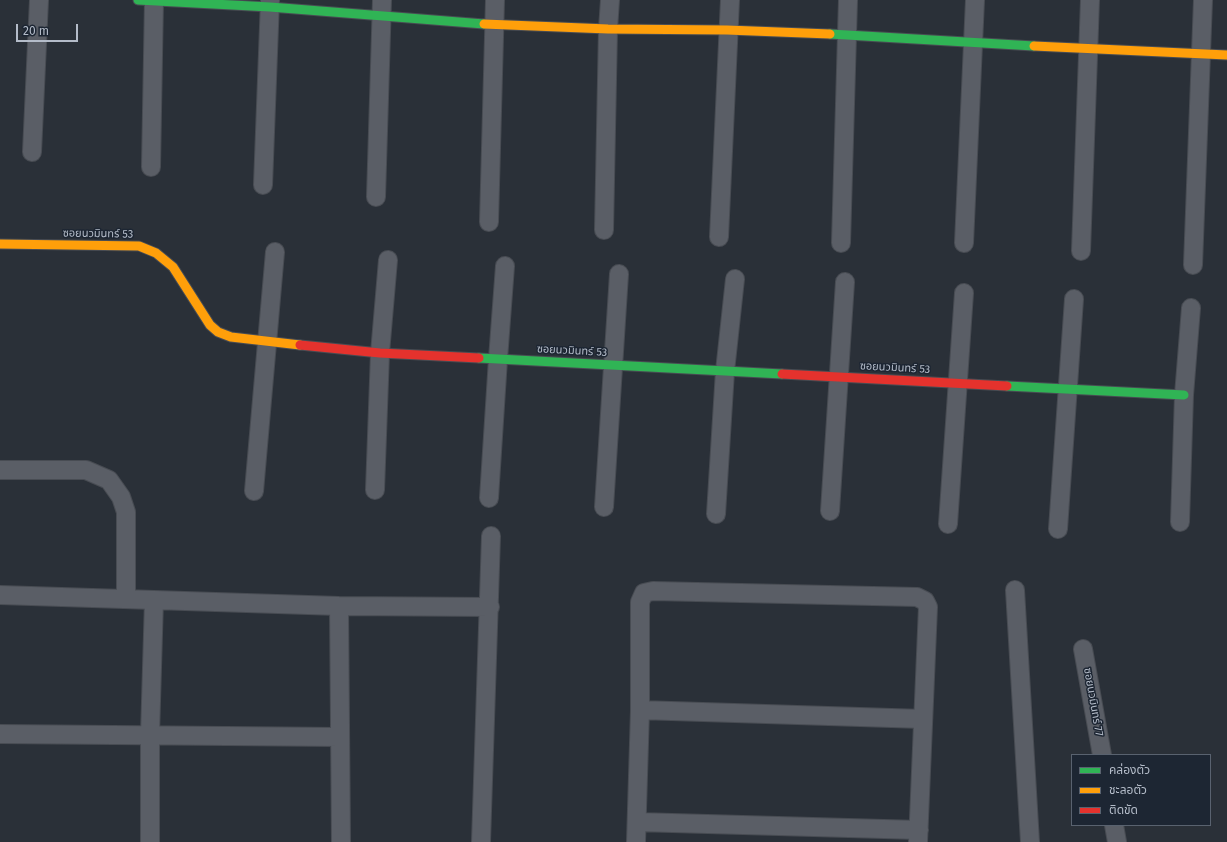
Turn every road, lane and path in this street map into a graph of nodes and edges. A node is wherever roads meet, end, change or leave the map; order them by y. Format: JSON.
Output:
{"nodes":[{"id":1,"x":39,"y":0,"type":"edge"},
{"id":2,"x":138,"y":0,"type":"edge"},
{"id":3,"x":154,"y":0,"type":"edge"},
{"id":4,"x":495,"y":0,"type":"edge"},
{"id":5,"x":610,"y":0,"type":"edge"},
{"id":6,"x":730,"y":0,"type":"edge"},
{"id":7,"x":848,"y":0,"type":"edge"},
{"id":8,"x":975,"y":0,"type":"edge"},
{"id":9,"x":1090,"y":0,"type":"edge"},
{"id":10,"x":1203,"y":0,"type":"edge"},
{"id":11,"x":270,"y":3,"type":"edge"},
{"id":12,"x":382,"y":8,"type":"edge"},
{"id":13,"x":494,"y":25,"type":"junction"},
{"id":14,"x":608,"y":29,"type":"junction"},
{"id":15,"x":727,"y":30,"type":"junction"},
{"id":16,"x":847,"y":35,"type":"junction"},
{"id":17,"x":973,"y":43,"type":"junction"},
{"id":18,"x":1088,"y":48,"type":"junction"},
{"id":19,"x":1200,"y":54,"type":"junction"},
{"id":20,"x":1227,"y":55,"type":"edge"},
{"id":21,"x":32,"y":152,"type":"dead end"},
{"id":22,"x":151,"y":167,"type":"dead end"},
{"id":23,"x":263,"y":185,"type":"dead end"},
{"id":24,"x":376,"y":197,"type":"dead end"},
{"id":25,"x":489,"y":222,"type":"dead end"},
{"id":26,"x":604,"y":230,"type":"dead end"},
{"id":27,"x":719,"y":237,"type":"dead end"},
{"id":28,"x":841,"y":243,"type":"dead end"},
{"id":29,"x":964,"y":243,"type":"dead end"},
{"id":30,"x":0,"y":244,"type":"edge"},
{"id":31,"x":1081,"y":251,"type":"dead end"},
{"id":32,"x":275,"y":252,"type":"dead end"},
{"id":33,"x":388,"y":260,"type":"dead end"},
{"id":34,"x":1192,"y":265,"type":"dead end"},
{"id":35,"x":505,"y":266,"type":"dead end"},
{"id":36,"x":619,"y":274,"type":"dead end"},
{"id":37,"x":735,"y":279,"type":"dead end"},
{"id":38,"x":845,"y":282,"type":"dead end"},
{"id":39,"x":964,"y":293,"type":"dead end"},
{"id":40,"x":1074,"y":299,"type":"dead end"},
{"id":41,"x":1191,"y":308,"type":"dead end"},
{"id":42,"x":266,"y":341,"type":"junction"},
{"id":43,"x":380,"y":353,"type":"junction"},
{"id":44,"x":498,"y":359,"type":"junction"},
{"id":45,"x":612,"y":365,"type":"junction"},
{"id":46,"x":725,"y":371,"type":"junction"},
{"id":47,"x":839,"y":377,"type":"junction"},
{"id":48,"x":957,"y":383,"type":"junction"},
{"id":49,"x":1068,"y":389,"type":"junction"},
{"id":50,"x":1184,"y":395,"type":"junction"},
{"id":51,"x":0,"y":470,"type":"edge"},
{"id":52,"x":375,"y":490,"type":"dead end"},
{"id":53,"x":254,"y":491,"type":"dead end"},
{"id":54,"x":489,"y":498,"type":"dead end"},
{"id":55,"x":604,"y":507,"type":"dead end"},
{"id":56,"x":830,"y":511,"type":"dead end"},
{"id":57,"x":716,"y":514,"type":"dead end"},
{"id":58,"x":1180,"y":522,"type":"dead end"},
{"id":59,"x":948,"y":524,"type":"dead end"},
{"id":60,"x":1058,"y":529,"type":"dead end"},
{"id":61,"x":491,"y":536,"type":"dead end"},
{"id":62,"x":1015,"y":590,"type":"dead end"},
{"id":63,"x":0,"y":595,"type":"edge"},
{"id":64,"x":126,"y":599,"type":"junction"},
{"id":65,"x":154,"y":600,"type":"junction"},
{"id":66,"x":339,"y":606,"type":"junction"},
{"id":67,"x":490,"y":607,"type":"junction"},
{"id":68,"x":1084,"y":649,"type":"dead end"},
{"id":69,"x":640,"y":710,"type":"junction"},
{"id":70,"x":923,"y":719,"type":"junction"},
{"id":71,"x":0,"y":734,"type":"edge"},
{"id":72,"x":150,"y":735,"type":"junction"},
{"id":73,"x":339,"y":737,"type":"junction"},
{"id":74,"x":1102,"y":754,"type":"edge"},
{"id":75,"x":637,"y":822,"type":"junction"},
{"id":76,"x":1114,"y":826,"type":"edge"},
{"id":77,"x":919,"y":836,"type":"edge"},
{"id":78,"x":150,"y":842,"type":"edge"},
{"id":79,"x":340,"y":842,"type":"edge"},
{"id":80,"x":481,"y":842,"type":"edge"},
{"id":81,"x":636,"y":842,"type":"edge"},
{"id":82,"x":1030,"y":842,"type":"edge"},
{"id":83,"x":1117,"y":842,"type":"edge"}],
"edges":[{"from":1,"to":21,"type":"street"},
{"from":2,"to":3,"type":"street"},
{"from":3,"to":11,"type":"street"},
{"from":3,"to":22,"type":"street"},
{"from":4,"to":13,"type":"street"},
{"from":5,"to":14,"type":"street"},
{"from":6,"to":15,"type":"street"},
{"from":7,"to":16,"type":"street"},
{"from":8,"to":17,"type":"street"},
{"from":9,"to":18,"type":"street"},
{"from":10,"to":19,"type":"street"},
{"from":11,"to":12,"type":"street"},
{"from":11,"to":23,"type":"street"},
{"from":12,"to":13,"type":"street"},
{"from":12,"to":24,"type":"street"},
{"from":13,"to":14,"type":"street"},
{"from":13,"to":25,"type":"street"},
{"from":14,"to":15,"type":"street"},
{"from":14,"to":26,"type":"street"},
{"from":15,"to":16,"type":"street"},
{"from":15,"to":27,"type":"street"},
{"from":16,"to":17,"type":"street"},
{"from":16,"to":28,"type":"street"},
{"from":17,"to":18,"type":"street"},
{"from":17,"to":29,"type":"street"},
{"from":18,"to":19,"type":"street"},
{"from":18,"to":31,"type":"street"},
{"from":19,"to":20,"type":"street"},
{"from":19,"to":34,"type":"street"},
{"from":30,"to":42,"type":"street","name":"ซอยนวมินทร์ 53"},
{"from":32,"to":42,"type":"street"},
{"from":33,"to":43,"type":"street"},
{"from":35,"to":44,"type":"street"},
{"from":36,"to":45,"type":"street"},
{"from":37,"to":46,"type":"street"},
{"from":38,"to":47,"type":"street"},
{"from":39,"to":48,"type":"street"},
{"from":40,"to":49,"type":"street"},
{"from":41,"to":50,"type":"street"},
{"from":42,"to":43,"type":"street","name":"ซอยนวมินทร์ 53"},
{"from":42,"to":53,"type":"street"},
{"from":43,"to":44,"type":"street","name":"ซอยนวมินทร์ 53"},
{"from":43,"to":52,"type":"street"},
{"from":44,"to":45,"type":"street","name":"ซอยนวมินทร์ 53"},
{"from":44,"to":54,"type":"street"},
{"from":45,"to":46,"type":"street","name":"ซอยนวมินทร์ 53"},
{"from":45,"to":55,"type":"street"},
{"from":46,"to":47,"type":"street","name":"ซอยนวมินทร์ 53"},
{"from":46,"to":57,"type":"street"},
{"from":47,"to":48,"type":"street","name":"ซอยนวมินทร์ 53"},
{"from":47,"to":56,"type":"street"},
{"from":48,"to":49,"type":"street","name":"ซอยนวมินทร์ 53"},
{"from":48,"to":59,"type":"street"},
{"from":49,"to":50,"type":"street","name":"ซอยนวมินทร์ 53"},
{"from":49,"to":60,"type":"street"},
{"from":50,"to":58,"type":"street"},
{"from":51,"to":64,"type":"street"},
{"from":61,"to":67,"type":"street"},
{"from":62,"to":82,"type":"street"},
{"from":63,"to":64,"type":"street"},
{"from":64,"to":65,"type":"street"},
{"from":65,"to":66,"type":"street"},
{"from":65,"to":72,"type":"street"},
{"from":66,"to":67,"type":"street"},
{"from":66,"to":73,"type":"street"},
{"from":67,"to":80,"type":"street"},
{"from":68,"to":74,"type":"street","name":"ซอยนวมินทร์ 77"},
{"from":69,"to":70,"type":"street"},
{"from":69,"to":70,"type":"street"},
{"from":69,"to":75,"type":"street"},
{"from":70,"to":77,"type":"street"},
{"from":71,"to":72,"type":"street"},
{"from":72,"to":73,"type":"street"},
{"from":72,"to":78,"type":"street"},
{"from":73,"to":79,"type":"street"},
{"from":75,"to":77,"type":"street"},
{"from":75,"to":81,"type":"street"},
{"from":76,"to":83,"type":"street"}]}
